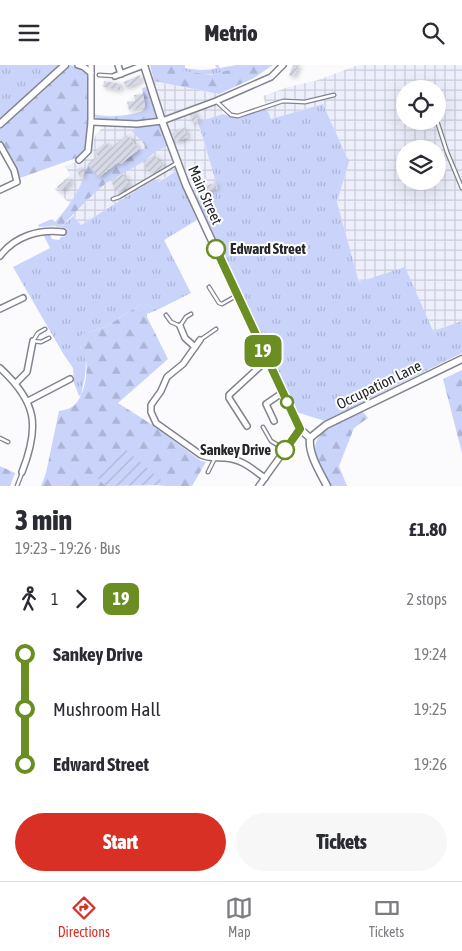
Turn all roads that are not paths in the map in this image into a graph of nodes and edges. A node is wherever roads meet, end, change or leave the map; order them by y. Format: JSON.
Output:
{"nodes":[{"id":1,"x":65,"y":65,"type":"edge"},
{"id":2,"x":78,"y":65,"type":"edge"},
{"id":3,"x":91,"y":65,"type":"edge"},
{"id":4,"x":118,"y":65,"type":"edge"},
{"id":5,"x":144,"y":65,"type":"edge"},
{"id":6,"x":283,"y":65,"type":"edge"},
{"id":7,"x":90,"y":73,"type":"junction"},
{"id":8,"x":121,"y":74,"type":"junction"},
{"id":9,"x":99,"y":75,"type":"dead end"},
{"id":10,"x":115,"y":76,"type":"joint"},
{"id":11,"x":334,"y":95,"type":"dead end"},
{"id":12,"x":216,"y":101,"type":"junction"},
{"id":13,"x":162,"y":121,"type":"junction"},
{"id":14,"x":91,"y":122,"type":"junction"},
{"id":15,"x":0,"y":125,"type":"edge"},
{"id":16,"x":440,"y":130,"type":"edge"},
{"id":17,"x":0,"y":145,"type":"edge"},
{"id":18,"x":79,"y":160,"type":"dead end"},
{"id":19,"x":177,"y":163,"type":"junction"},
{"id":20,"x":462,"y":188,"type":"edge"},
{"id":21,"x":0,"y":191,"type":"edge"},
{"id":22,"x":113,"y":199,"type":"dead end"},
{"id":23,"x":63,"y":232,"type":"dead end"},
{"id":24,"x":0,"y":256,"type":"edge"},
{"id":25,"x":209,"y":287,"type":"dead end"},
{"id":26,"x":238,"y":296,"type":"junction"},
{"id":27,"x":23,"y":297,"type":"dead end"},
{"id":28,"x":0,"y":309,"type":"edge"},
{"id":29,"x":191,"y":314,"type":"dead end"},
{"id":30,"x":166,"y":315,"type":"dead end"},
{"id":31,"x":180,"y":326,"type":"junction"},
{"id":32,"x":45,"y":329,"type":"dead end"},
{"id":33,"x":216,"y":329,"type":"dead end"},
{"id":34,"x":49,"y":338,"type":"dead end"},
{"id":35,"x":34,"y":341,"type":"junction"},
{"id":36,"x":200,"y":341,"type":"joint"},
{"id":37,"x":195,"y":347,"type":"junction"},
{"id":38,"x":462,"y":359,"type":"edge"},
{"id":39,"x":267,"y":360,"type":"junction"},
{"id":40,"x":0,"y":368,"type":"edge"},
{"id":41,"x":70,"y":379,"type":"dead end"},
{"id":42,"x":16,"y":383,"type":"junction"},
{"id":43,"x":282,"y":393,"type":"junction"},
{"id":44,"x":28,"y":401,"type":"junction"},
{"id":45,"x":274,"y":421,"type":"dead end"},
{"id":46,"x":247,"y":426,"type":"dead end"},
{"id":47,"x":263,"y":427,"type":"dead end"},
{"id":48,"x":300,"y":429,"type":"junction"},
{"id":49,"x":0,"y":437,"type":"edge"},
{"id":50,"x":310,"y":437,"type":"junction"},
{"id":51,"x":8,"y":442,"type":"dead end"},
{"id":52,"x":285,"y":450,"type":"junction"},
{"id":53,"x":215,"y":458,"type":"junction"},
{"id":54,"x":25,"y":465,"type":"junction"},
{"id":55,"x":31,"y":467,"type":"dead end"},
{"id":56,"x":22,"y":472,"type":"joint"},
{"id":57,"x":208,"y":472,"type":"dead end"},
{"id":58,"x":265,"y":478,"type":"junction"},
{"id":59,"x":17,"y":486,"type":"edge"},
{"id":60,"x":259,"y":486,"type":"edge"},
{"id":61,"x":327,"y":486,"type":"edge"}],
"edges":[{"from":1,"to":15,"type":"street"},
{"from":2,"to":7,"type":"street"},
{"from":3,"to":7,"type":"street"},
{"from":4,"to":8,"type":"street"},
{"from":5,"to":8,"type":"street"},
{"from":5,"to":13,"type":"street","name":"Main Street"},
{"from":6,"to":12,"type":"street"},
{"from":7,"to":14,"type":"street"},
{"from":8,"to":10,"type":"street"},
{"from":9,"to":10,"type":"lane"},
{"from":11,"to":12,"type":"lane"},
{"from":12,"to":13,"type":"street"},
{"from":13,"to":14,"type":"street"},
{"from":13,"to":19,"type":"street","name":"Main Street"},
{"from":14,"to":18,"type":"street"},
{"from":16,"to":20,"type":"lane"},
{"from":17,"to":21,"type":"street"},
{"from":19,"to":22,"type":"lane"},
{"from":19,"to":26,"type":"street","name":"Main Street"},
{"from":23,"to":24,"type":"street"},
{"from":25,"to":26,"type":"lane"},
{"from":26,"to":39,"type":"street","name":"Main Street"},
{"from":27,"to":28,"type":"street"},
{"from":29,"to":31,"type":"lane"},
{"from":30,"to":31,"type":"lane"},
{"from":31,"to":37,"type":"street"},
{"from":32,"to":35,"type":"lane"},
{"from":33,"to":36,"type":"lane"},
{"from":34,"to":35,"type":"lane"},
{"from":35,"to":42,"type":"street"},
{"from":36,"to":37,"type":"street"},
{"from":37,"to":53,"type":"street"},
{"from":38,"to":50,"type":"street","name":"Occupation Lane"},
{"from":39,"to":43,"type":"street","name":"Main Street"},
{"from":39,"to":46,"type":"street"},
{"from":40,"to":42,"type":"street"},
{"from":41,"to":44,"type":"street"},
{"from":42,"to":44,"type":"street"},
{"from":43,"to":45,"type":"street"},
{"from":43,"to":48,"type":"street","name":"Main Street"},
{"from":44,"to":54,"type":"street"},
{"from":47,"to":52,"type":"lane"},
{"from":48,"to":50,"type":"street","name":"Main Street"},
{"from":48,"to":52,"type":"street"},
{"from":49,"to":51,"type":"lane"},
{"from":50,"to":61,"type":"street"},
{"from":52,"to":58,"type":"street"},
{"from":53,"to":57,"type":"lane"},
{"from":53,"to":58,"type":"street"},
{"from":54,"to":55,"type":"street"},
{"from":54,"to":56,"type":"street"},
{"from":56,"to":59,"type":"lane"},
{"from":58,"to":60,"type":"street"}]}
